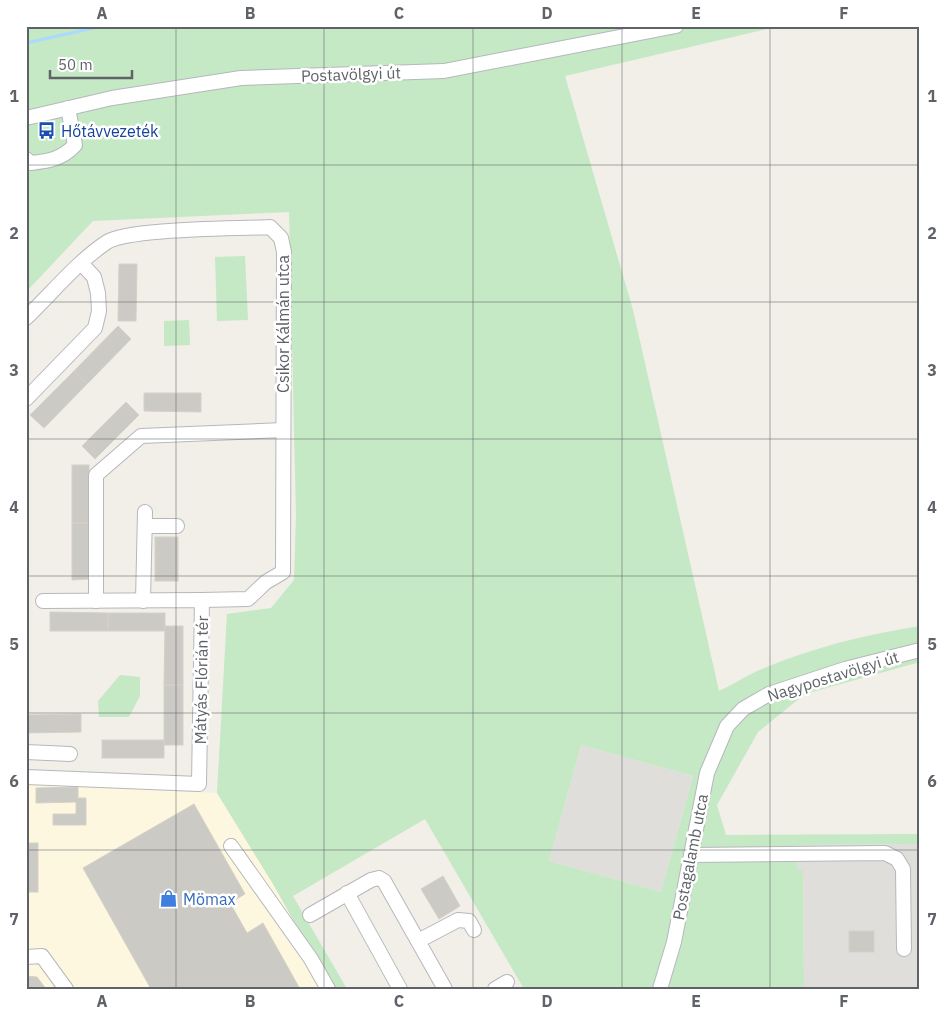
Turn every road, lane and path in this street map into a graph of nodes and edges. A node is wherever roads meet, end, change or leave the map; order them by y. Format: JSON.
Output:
{"nodes":[{"id":1,"x":676,"y":26,"type":"edge"},
{"id":2,"x":68,"y":108,"type":"junction"},
{"id":3,"x":26,"y":118,"type":"edge"},
{"id":4,"x":26,"y":159,"type":"edge"},
{"id":5,"x":81,"y":263,"type":"junction"},
{"id":6,"x":26,"y":318,"type":"edge"},
{"id":7,"x":26,"y":399,"type":"edge"},
{"id":8,"x":283,"y":430,"type":"junction"},
{"id":9,"x":177,"y":526,"type":"dead end"},
{"id":10,"x":202,"y":600,"type":"junction"},
{"id":11,"x":43,"y":601,"type":"dead end"},
{"id":12,"x":96,"y":601,"type":"junction"},
{"id":13,"x":143,"y":601,"type":"junction"},
{"id":14,"x":920,"y":650,"type":"edge"},
{"id":15,"x":727,"y":726,"type":"joint"},
{"id":16,"x":26,"y":752,"type":"edge"},
{"id":17,"x":70,"y":754,"type":"dead end"},
{"id":18,"x":26,"y":776,"type":"edge"},
{"id":19,"x":232,"y":846,"type":"dead end"},
{"id":20,"x":691,"y":855,"type":"junction"},
{"id":21,"x":348,"y":894,"type":"junction"},
{"id":22,"x":310,"y":914,"type":"dead end"},
{"id":23,"x":474,"y":930,"type":"dead end"},
{"id":24,"x":418,"y":941,"type":"junction"},
{"id":25,"x":904,"y":949,"type":"dead end"},
{"id":26,"x":26,"y":957,"type":"edge"},
{"id":27,"x":66,"y":989,"type":"edge"},
{"id":28,"x":328,"y":989,"type":"edge"},
{"id":29,"x":400,"y":989,"type":"edge"},
{"id":30,"x":445,"y":989,"type":"edge"},
{"id":31,"x":660,"y":989,"type":"edge"}],
"edges":[{"from":1,"to":2,"type":"street","name":"Postavölgyi út"},
{"from":2,"to":3,"type":"street","name":"Postavölgyi út"},
{"from":2,"to":4,"type":"street"},
{"from":5,"to":6,"type":"street","name":"Csikor Kálmán utca"},
{"from":5,"to":7,"type":"street"},
{"from":5,"to":8,"type":"street","name":"Csikor Kálmán utca"},
{"from":8,"to":10,"type":"street","name":"Csikor Kálmán utca"},
{"from":8,"to":12,"type":"street"},
{"from":9,"to":13,"type":"street"},
{"from":10,"to":13,"type":"street","name":"Mátyás Flórián tér"},
{"from":10,"to":18,"type":"street","name":"Mátyás Flórián tér"},
{"from":11,"to":12,"type":"street","name":"Mátyás Flórián tér"},
{"from":12,"to":13,"type":"street","name":"Mátyás Flórián tér"},
{"from":14,"to":15,"type":"street","name":"Nagypostavölgyi út"},
{"from":15,"to":20,"type":"street","name":"Postagalamb utca"},
{"from":16,"to":17,"type":"street"},
{"from":19,"to":28,"type":"street"},
{"from":20,"to":25,"type":"street"},
{"from":20,"to":31,"type":"street","name":"Postagalamb utca"},
{"from":21,"to":22,"type":"street"},
{"from":21,"to":24,"type":"street"},
{"from":21,"to":29,"type":"street"},
{"from":23,"to":24,"type":"street"},
{"from":24,"to":30,"type":"street"},
{"from":26,"to":27,"type":"street"}]}
